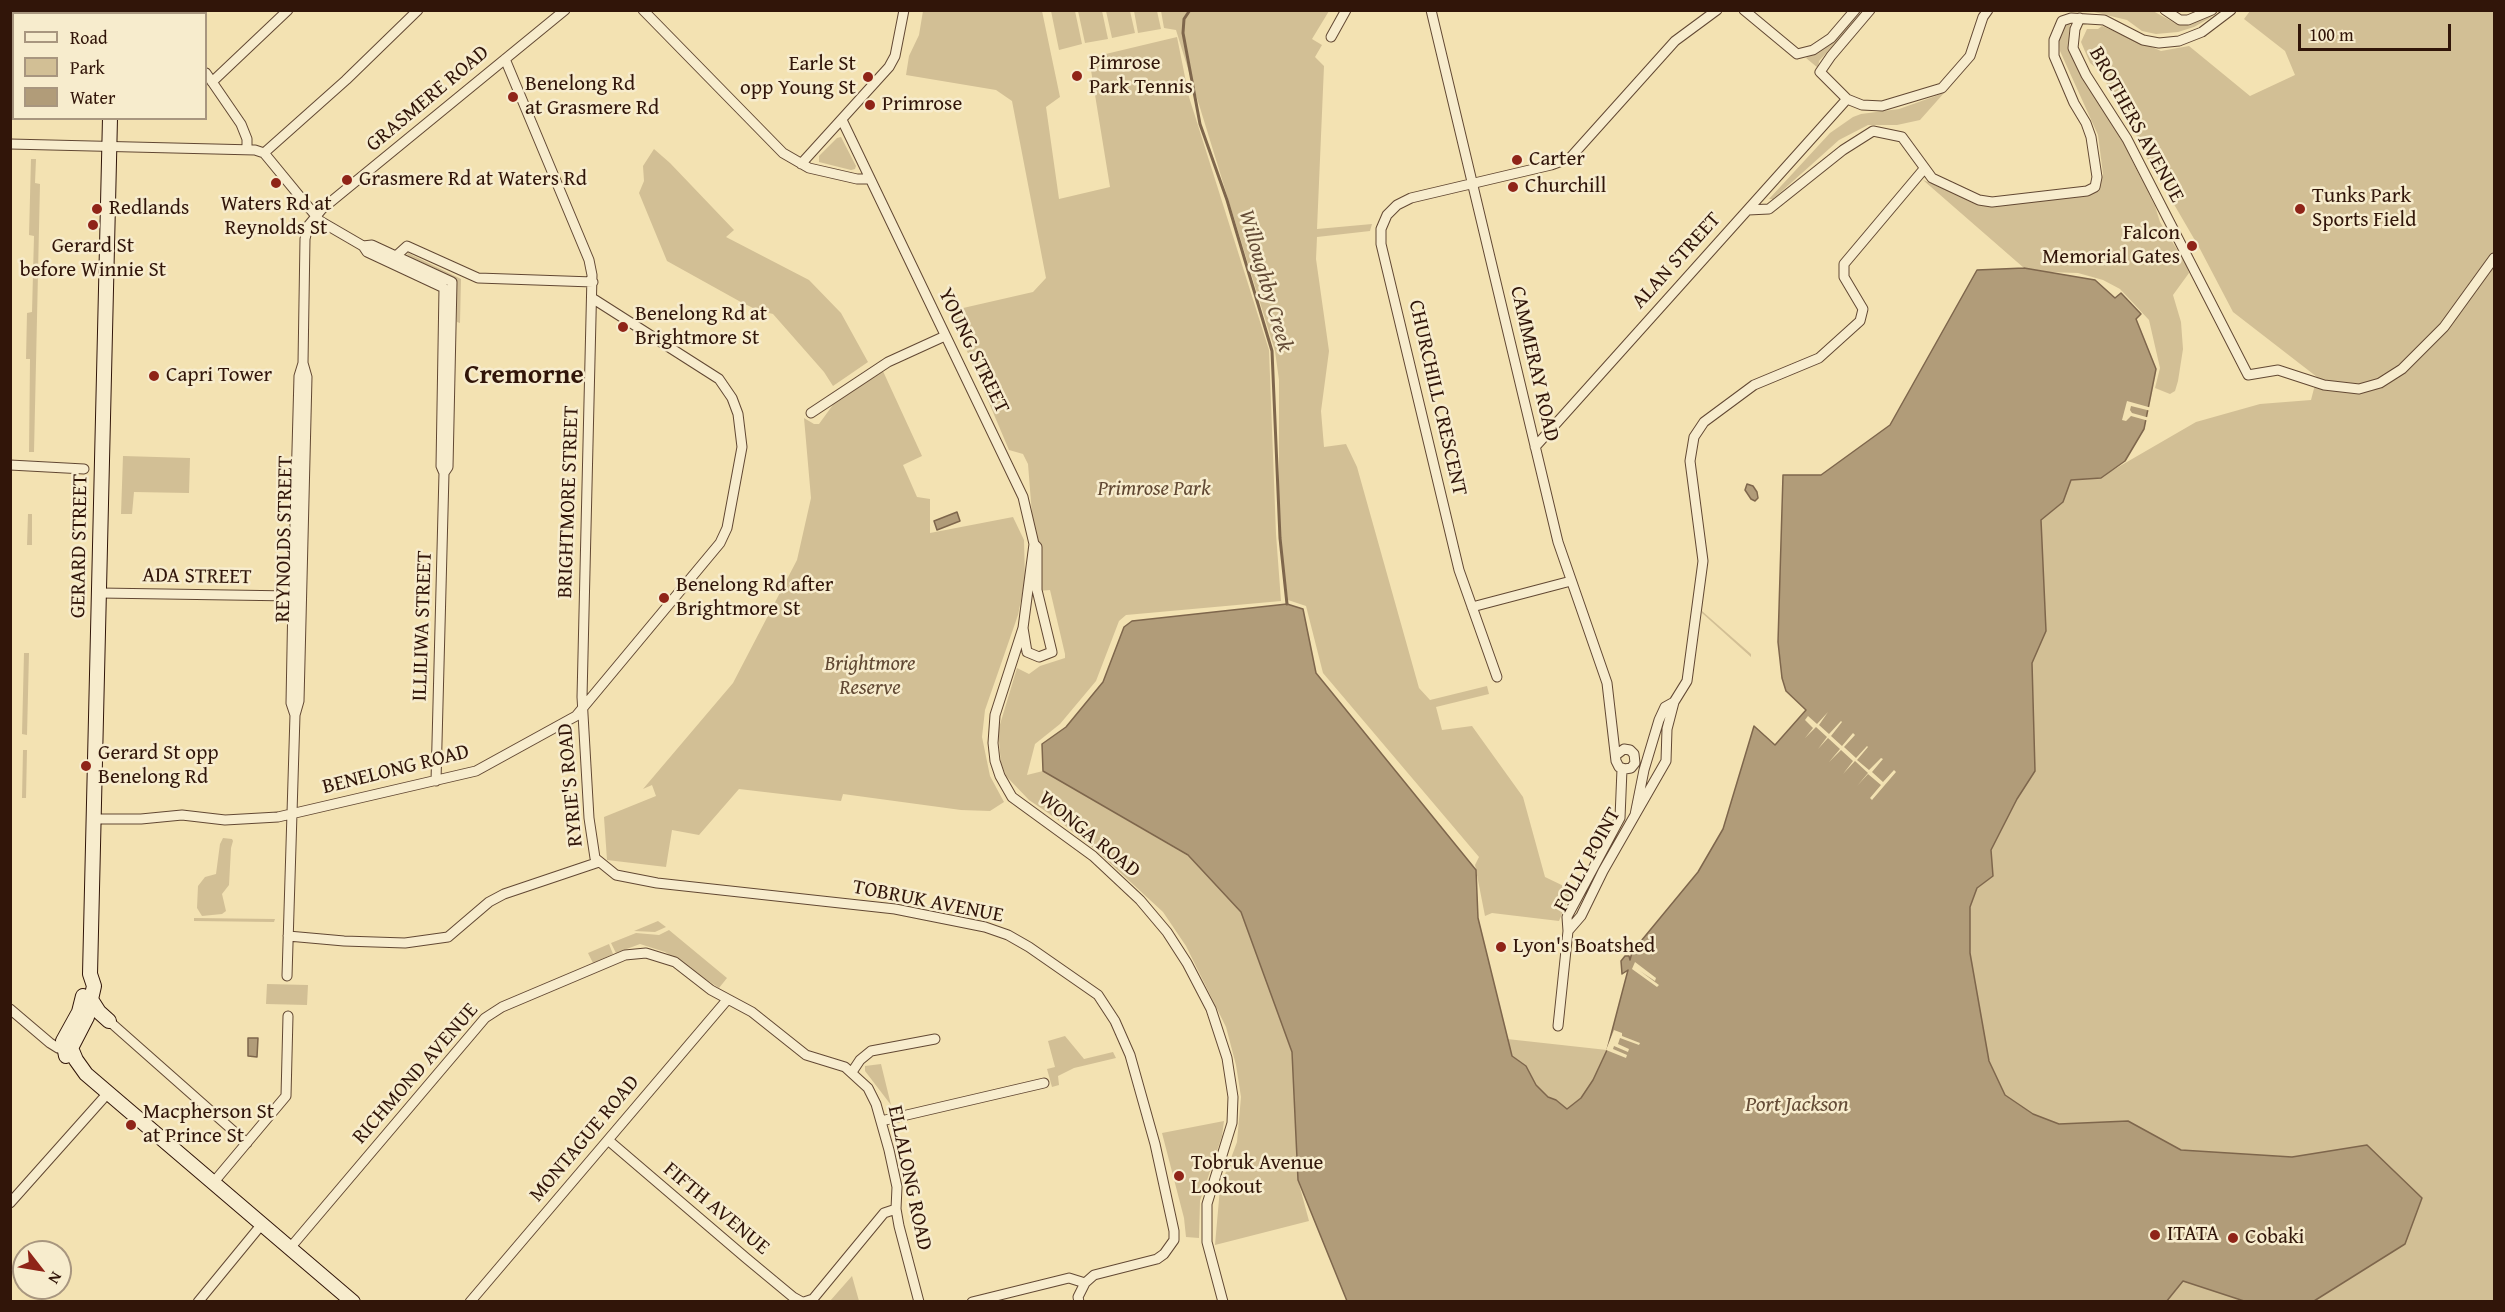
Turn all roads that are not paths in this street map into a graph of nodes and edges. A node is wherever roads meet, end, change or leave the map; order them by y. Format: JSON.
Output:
{"nodes":[{"id":1,"x":288,"y":10,"type":"edge"},
{"id":2,"x":418,"y":10,"type":"edge"},
{"id":3,"x":565,"y":10,"type":"edge"},
{"id":4,"x":643,"y":10,"type":"edge"},
{"id":5,"x":904,"y":10,"type":"edge"},
{"id":6,"x":1346,"y":10,"type":"edge"},
{"id":7,"x":1431,"y":10,"type":"edge"},
{"id":8,"x":1717,"y":10,"type":"edge"},
{"id":9,"x":1744,"y":10,"type":"edge"},
{"id":10,"x":1855,"y":10,"type":"edge"},
{"id":11,"x":1870,"y":10,"type":"edge"},
{"id":12,"x":1988,"y":10,"type":"edge"},
{"id":13,"x":2165,"y":10,"type":"edge"},
{"id":14,"x":2212,"y":10,"type":"edge"},
{"id":15,"x":2231,"y":10,"type":"edge"},
{"id":16,"x":2080,"y":18,"type":"junction"},
{"id":17,"x":1331,"y":37,"type":"dead end"},
{"id":18,"x":505,"y":59,"type":"junction"},
{"id":19,"x":207,"y":74,"type":"edge"},
{"id":20,"x":212,"y":82,"type":"junction"},
{"id":21,"x":1846,"y":99,"type":"junction"},
{"id":22,"x":110,"y":120,"type":"edge"},
{"id":23,"x":842,"y":120,"type":"junction"},
{"id":24,"x":10,"y":144,"type":"edge"},
{"id":25,"x":110,"y":146,"type":"junction"},
{"id":26,"x":247,"y":148,"type":"junction"},
{"id":27,"x":264,"y":153,"type":"junction"},
{"id":28,"x":801,"y":164,"type":"junction"},
{"id":29,"x":1924,"y":169,"type":"junction"},
{"id":30,"x":870,"y":178,"type":"junction"},
{"id":31,"x":1473,"y":183,"type":"junction"},
{"id":32,"x":1748,"y":210,"type":"junction"},
{"id":33,"x":314,"y":217,"type":"junction"},
{"id":34,"x":363,"y":246,"type":"junction"},
{"id":35,"x":396,"y":256,"type":"junction"},
{"id":36,"x":2494,"y":258,"type":"edge"},
{"id":37,"x":593,"y":282,"type":"junction"},
{"id":38,"x":592,"y":298,"type":"junction"},
{"id":39,"x":945,"y":336,"type":"junction"},
{"id":40,"x":303,"y":363,"type":"junction"},
{"id":41,"x":811,"y":412,"type":"dead end"},
{"id":42,"x":1535,"y":447,"type":"junction"},
{"id":43,"x":10,"y":465,"type":"edge"},
{"id":44,"x":84,"y":470,"type":"dead end"},
{"id":45,"x":444,"y":473,"type":"junction"},
{"id":46,"x":1034,"y":544,"type":"junction"},
{"id":47,"x":1571,"y":581,"type":"junction"},
{"id":48,"x":100,"y":593,"type":"junction"},
{"id":49,"x":293,"y":596,"type":"junction"},
{"id":50,"x":1472,"y":607,"type":"junction"},
{"id":51,"x":1023,"y":628,"type":"junction"},
{"id":52,"x":1497,"y":677,"type":"dead end"},
{"id":53,"x":1674,"y":702,"type":"junction"},
{"id":54,"x":583,"y":708,"type":"junction"},
{"id":55,"x":295,"y":715,"type":"junction"},
{"id":56,"x":1653,"y":741,"type":"junction"},
{"id":57,"x":1630,"y":761,"type":"junction"},
{"id":58,"x":436,"y":781,"type":"junction"},
{"id":59,"x":293,"y":814,"type":"junction"},
{"id":60,"x":1635,"y":815,"type":"junction"},
{"id":61,"x":93,"y":819,"type":"junction"},
{"id":62,"x":597,"y":860,"type":"junction"},
{"id":63,"x":1568,"y":931,"type":"junction"},
{"id":64,"x":288,"y":936,"type":"junction"},
{"id":65,"x":90,"y":974,"type":"junction"},
{"id":66,"x":287,"y":976,"type":"dead end"},
{"id":67,"x":727,"y":1000,"type":"junction"},
{"id":68,"x":92,"y":1001,"type":"junction"},
{"id":69,"x":10,"y":1009,"type":"edge"},
{"id":70,"x":288,"y":1016,"type":"dead end"},
{"id":71,"x":109,"y":1021,"type":"joint"},
{"id":72,"x":1558,"y":1026,"type":"dead end"},
{"id":73,"x":935,"y":1039,"type":"dead end"},
{"id":74,"x":63,"y":1048,"type":"junction"},
{"id":75,"x":852,"y":1072,"type":"junction"},
{"id":76,"x":86,"y":1074,"type":"junction"},
{"id":77,"x":1044,"y":1083,"type":"dead end"},
{"id":78,"x":108,"y":1093,"type":"junction"},
{"id":79,"x":881,"y":1121,"type":"junction"},
{"id":80,"x":608,"y":1140,"type":"junction"},
{"id":81,"x":247,"y":1143,"type":"junction"},
{"id":82,"x":213,"y":1183,"type":"junction"},
{"id":83,"x":10,"y":1203,"type":"edge"},
{"id":84,"x":896,"y":1209,"type":"junction"},
{"id":85,"x":262,"y":1224,"type":"junction"},
{"id":86,"x":290,"y":1248,"type":"junction"},
{"id":87,"x":1084,"y":1283,"type":"junction"},
{"id":88,"x":198,"y":1302,"type":"edge"},
{"id":89,"x":353,"y":1302,"type":"edge"},
{"id":90,"x":470,"y":1302,"type":"edge"},
{"id":91,"x":803,"y":1302,"type":"edge"},
{"id":92,"x":919,"y":1302,"type":"edge"},
{"id":93,"x":972,"y":1302,"type":"edge"},
{"id":94,"x":1079,"y":1302,"type":"edge"},
{"id":95,"x":1223,"y":1302,"type":"edge"}],
"edges":[{"from":1,"to":20,"type":"street"},
{"from":2,"to":27,"type":"street"},
{"from":3,"to":18,"type":"street","name":"GRASMERE ROAD"},
{"from":4,"to":28,"type":"street"},
{"from":5,"to":23,"type":"street"},
{"from":6,"to":17,"type":"street"},
{"from":7,"to":31,"type":"street","name":"CAMMERAY ROAD"},
{"from":8,"to":31,"type":"street","name":"CHURCHILL CRESCENT"},
{"from":9,"to":10,"type":"street"},
{"from":11,"to":21,"type":"street"},
{"from":12,"to":21,"type":"street"},
{"from":13,"to":14,"type":"street"},
{"from":15,"to":16,"type":"street"},
{"from":16,"to":29,"type":"street"},
{"from":16,"to":36,"type":"street","name":"BROTHERS AVENUE"},
{"from":18,"to":33,"type":"street","name":"GRASMERE ROAD"},
{"from":18,"to":37,"type":"street"},
{"from":19,"to":20,"type":"street"},
{"from":20,"to":26,"type":"street"},
{"from":21,"to":32,"type":"street","name":"ALAN STREET"},
{"from":22,"to":25,"type":"main road","name":"GERARD STREET"},
{"from":23,"to":28,"type":"street"},
{"from":23,"to":30,"type":"street","name":"YOUNG STREET"},
{"from":24,"to":25,"type":"street"},
{"from":25,"to":26,"type":"street"},
{"from":25,"to":48,"type":"main road","name":"GERARD STREET"},
{"from":26,"to":27,"type":"street"},
{"from":27,"to":33,"type":"street","name":"ILLILIWA STREET"},
{"from":28,"to":30,"type":"street"},
{"from":29,"to":32,"type":"street"},
{"from":29,"to":53,"type":"street"},
{"from":30,"to":39,"type":"street","name":"YOUNG STREET"},
{"from":31,"to":42,"type":"street","name":"CAMMERAY ROAD"},
{"from":31,"to":50,"type":"street","name":"CHURCHILL CRESCENT"},
{"from":32,"to":42,"type":"street","name":"ALAN STREET"},
{"from":33,"to":34,"type":"street","name":"ILLILIWA STREET"},
{"from":33,"to":40,"type":"street","name":"REYNOLDS STREET"},
{"from":34,"to":35,"type":"street","name":"ILLILIWA STREET"},
{"from":34,"to":45,"type":"street","name":"ILLILIWA STREET"},
{"from":35,"to":37,"type":"street"},
{"from":35,"to":45,"type":"street","name":"ILLILIWA STREET"},
{"from":37,"to":38,"type":"street"},
{"from":38,"to":54,"type":"street","name":"BRIGHTMORE STREET"},
{"from":38,"to":54,"type":"street","name":"BENELONG ROAD"},
{"from":39,"to":41,"type":"street"},
{"from":39,"to":46,"type":"street","name":"YOUNG STREET"},
{"from":40,"to":49,"type":"street","name":"REYNOLDS STREET"},
{"from":40,"to":55,"type":"street","name":"REYNOLDS STREET"},
{"from":42,"to":47,"type":"street","name":"CAMMERAY ROAD"},
{"from":43,"to":44,"type":"street"},
{"from":45,"to":58,"type":"street","name":"ILLILIWA STREET"},
{"from":46,"to":51,"type":"street","name":"YOUNG STREET"},
{"from":46,"to":51,"type":"street","name":"YOUNG STREET"},
{"from":47,"to":50,"type":"street"},
{"from":47,"to":57,"type":"street","name":"CAMMERAY ROAD"},
{"from":48,"to":49,"type":"street","name":"ADA STREET"},
{"from":48,"to":61,"type":"main road","name":"GERARD STREET"},
{"from":49,"to":55,"type":"street","name":"REYNOLDS STREET"},
{"from":50,"to":52,"type":"street","name":"CHURCHILL CRESCENT"},
{"from":51,"to":95,"type":"street","name":"WONGA ROAD"},
{"from":53,"to":56,"type":"street"},
{"from":53,"to":60,"type":"street"},
{"from":54,"to":58,"type":"street","name":"BENELONG ROAD"},
{"from":54,"to":62,"type":"street","name":"RYRIE'S ROAD"},
{"from":55,"to":59,"type":"street","name":"REYNOLDS STREET"},
{"from":56,"to":57,"type":"street"},
{"from":56,"to":57,"type":"street"},
{"from":57,"to":60,"type":"street","name":"FOLLY POINT"},
{"from":57,"to":63,"type":"street","name":"FOLLY POINT"},
{"from":58,"to":59,"type":"street","name":"BENELONG ROAD"},
{"from":59,"to":61,"type":"street","name":"BENELONG ROAD"},
{"from":59,"to":64,"type":"street","name":"REYNOLDS STREET"},
{"from":60,"to":63,"type":"street","name":"FOLLY POINT"},
{"from":61,"to":65,"type":"main road","name":"GERARD STREET"},
{"from":62,"to":64,"type":"street"},
{"from":62,"to":87,"type":"street","name":"TOBRUK AVENUE"},
{"from":63,"to":72,"type":"street","name":"FOLLY POINT"},
{"from":64,"to":66,"type":"street","name":"REYNOLDS STREET"},
{"from":65,"to":68,"type":"main road","name":"GERARD STREET"},
{"from":65,"to":74,"type":"main road","name":"GERARD STREET"},
{"from":67,"to":75,"type":"street","name":"ELLALONG ROAD"},
{"from":67,"to":80,"type":"street","name":"MONTAGUE ROAD"},
{"from":67,"to":86,"type":"street","name":"RICHMOND AVENUE"},
{"from":68,"to":71,"type":"main road"},
{"from":68,"to":76,"type":"main road","name":"GERARD STREET"},
{"from":69,"to":74,"type":"street"},
{"from":70,"to":81,"type":"street"},
{"from":71,"to":81,"type":"street"},
{"from":73,"to":75,"type":"street"},
{"from":74,"to":76,"type":"main road"},
{"from":75,"to":79,"type":"street","name":"ELLALONG ROAD"},
{"from":76,"to":78,"type":"main road"},
{"from":77,"to":79,"type":"street"},
{"from":78,"to":82,"type":"main road"},
{"from":78,"to":83,"type":"street"},
{"from":79,"to":84,"type":"street","name":"ELLALONG ROAD"},
{"from":80,"to":90,"type":"street","name":"MONTAGUE ROAD"},
{"from":80,"to":91,"type":"street","name":"FIFTH AVENUE"},
{"from":81,"to":82,"type":"street"},
{"from":82,"to":85,"type":"main road"},
{"from":84,"to":91,"type":"street","name":"FIFTH AVENUE"},
{"from":84,"to":92,"type":"street","name":"ELLALONG ROAD"},
{"from":85,"to":86,"type":"main road"},
{"from":85,"to":88,"type":"street"},
{"from":86,"to":89,"type":"main road"},
{"from":87,"to":93,"type":"street"},
{"from":87,"to":94,"type":"street"}]}
